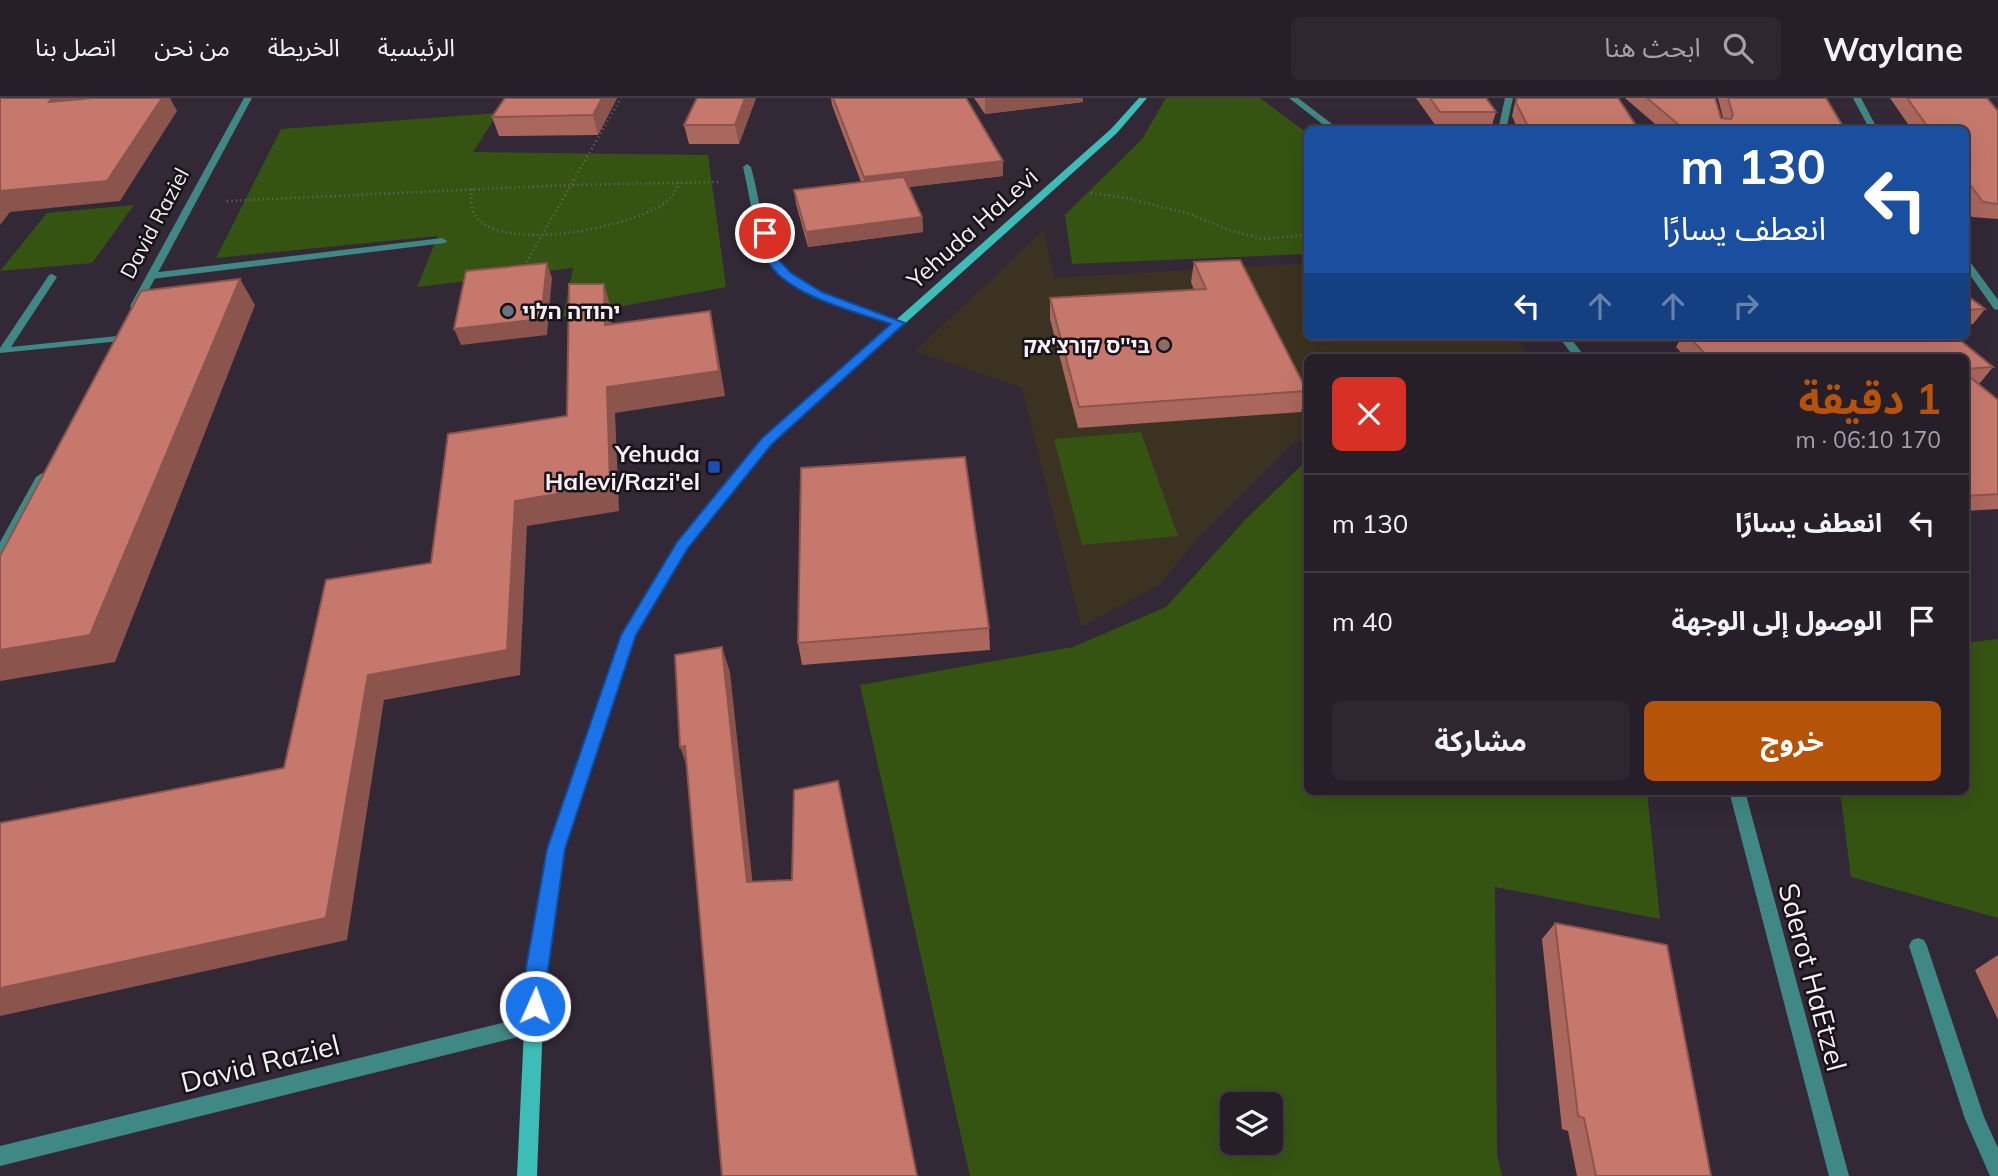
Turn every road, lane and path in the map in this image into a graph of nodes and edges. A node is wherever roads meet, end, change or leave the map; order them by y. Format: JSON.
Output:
{"nodes":[{"id":1,"x":248,"y":98,"type":"edge"},
{"id":2,"x":621,"y":98,"type":"edge"},
{"id":3,"x":1293,"y":98,"type":"edge"},
{"id":4,"x":1509,"y":98,"type":"edge"},
{"id":5,"x":1857,"y":98,"type":"edge"},
{"id":6,"x":1140,"y":100,"type":"edge"},
{"id":7,"x":1331,"y":126,"type":"edge"},
{"id":8,"x":1503,"y":126,"type":"edge"},
{"id":9,"x":1872,"y":126,"type":"edge"},
{"id":10,"x":747,"y":167,"type":"dead end"},
{"id":11,"x":751,"y":181,"type":"junction"},
{"id":12,"x":680,"y":183,"type":"junction"},
{"id":13,"x":570,"y":185,"type":"junction"},
{"id":14,"x":1051,"y":187,"type":"junction"},
{"id":15,"x":472,"y":190,"type":"junction"},
{"id":16,"x":191,"y":202,"type":"junction"},
{"id":17,"x":1304,"y":235,"type":"edge"},
{"id":18,"x":542,"y":236,"type":"junction"},
{"id":19,"x":442,"y":241,"type":"dead end"},
{"id":20,"x":1969,"y":267,"type":"edge"},
{"id":21,"x":520,"y":274,"type":"edge"},
{"id":22,"x":151,"y":276,"type":"junction"},
{"id":23,"x":51,"y":277,"type":"dead end"},
{"id":24,"x":1998,"y":307,"type":"edge"},
{"id":25,"x":128,"y":318,"type":"edge"},
{"id":26,"x":900,"y":323,"type":"junction"},
{"id":27,"x":1566,"y":340,"type":"edge"},
{"id":28,"x":110,"y":351,"type":"edge"},
{"id":29,"x":1578,"y":354,"type":"edge"},
{"id":30,"x":46,"y":471,"type":"edge"},
{"id":31,"x":0,"y":554,"type":"edge"},
{"id":32,"x":1738,"y":795,"type":"edge"},
{"id":33,"x":1917,"y":946,"type":"dead end"},
{"id":34,"x":534,"y":1024,"type":"junction"},
{"id":35,"x":0,"y":1156,"type":"edge"},
{"id":36,"x":1998,"y":1171,"type":"edge"},
{"id":37,"x":527,"y":1176,"type":"edge"},
{"id":38,"x":1839,"y":1176,"type":"edge"}],
"edges":[{"from":1,"to":16,"type":"street","name":"David Raziel"},
{"from":2,"to":13,"type":"path"},
{"from":3,"to":7,"type":"street"},
{"from":4,"to":8,"type":"street"},
{"from":5,"to":9,"type":"street"},
{"from":6,"to":14,"type":"street","name":"Yehuda HaLevi"},
{"from":10,"to":11,"type":"street"},
{"from":11,"to":12,"type":"path"},
{"from":11,"to":26,"type":"street"},
{"from":12,"to":13,"type":"path"},
{"from":12,"to":18,"type":"path"},
{"from":13,"to":15,"type":"path"},
{"from":13,"to":18,"type":"path"},
{"from":14,"to":17,"type":"path"},
{"from":14,"to":26,"type":"street","name":"Yehuda HaLevi"},
{"from":15,"to":16,"type":"path"},
{"from":15,"to":18,"type":"path"},
{"from":16,"to":22,"type":"street","name":"David Raziel"},
{"from":18,"to":21,"type":"path"},
{"from":19,"to":22,"type":"street"},
{"from":20,"to":24,"type":"street"},
{"from":22,"to":25,"type":"street","name":"David Raziel"},
{"from":23,"to":28,"type":"street"},
{"from":26,"to":34,"type":"street","name":"Yehuda HaLevi"},
{"from":27,"to":29,"type":"street"},
{"from":30,"to":31,"type":"street"},
{"from":32,"to":38,"type":"street","name":"Sderot HaEtzel"},
{"from":33,"to":36,"type":"street"},
{"from":34,"to":35,"type":"street","name":"David Raziel"},
{"from":34,"to":37,"type":"street","name":"Yehuda HaLevi"}]}
